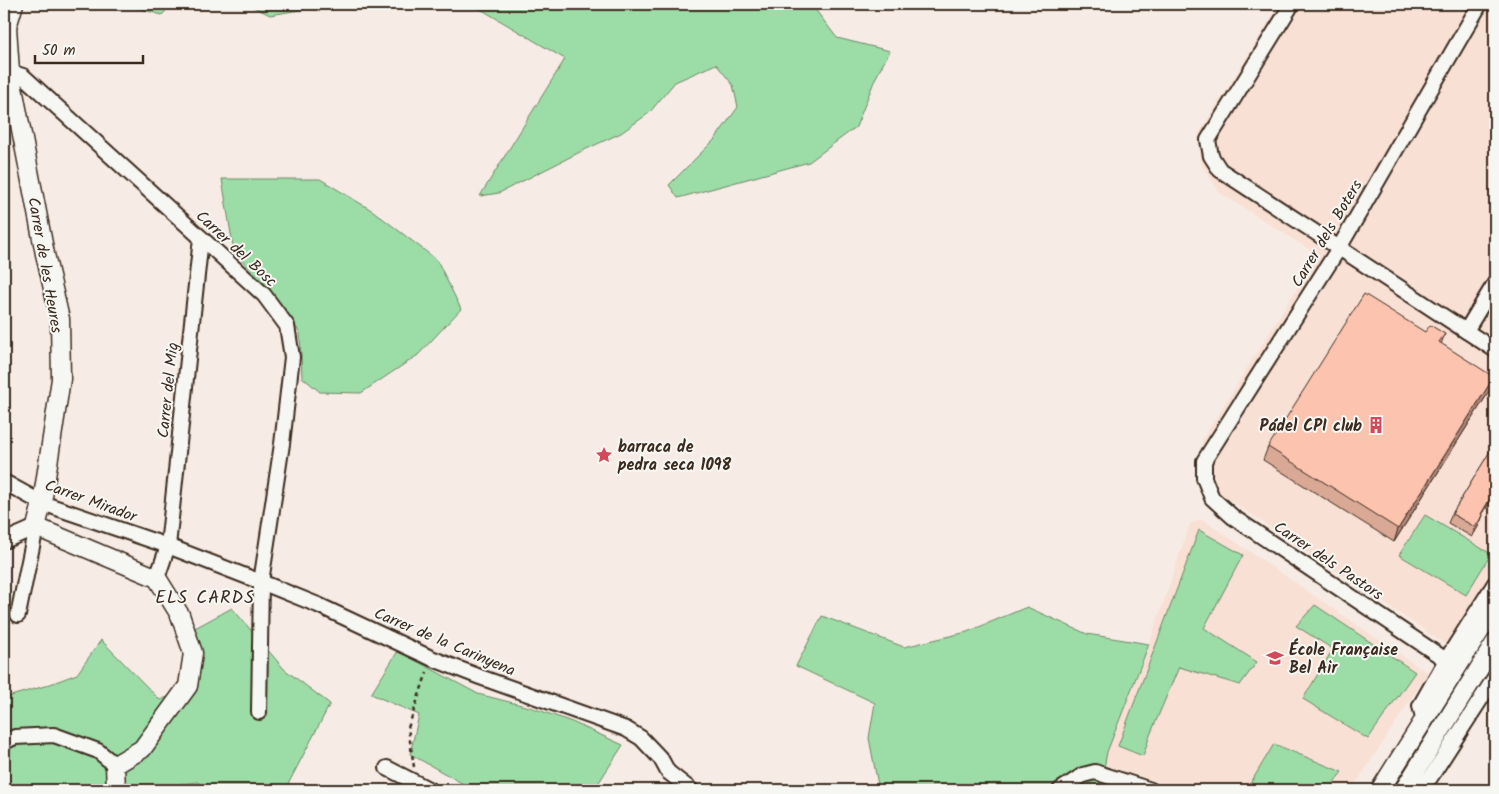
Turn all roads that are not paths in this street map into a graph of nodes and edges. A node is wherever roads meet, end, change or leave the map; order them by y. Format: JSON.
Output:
{"nodes":[{"id":1,"x":14,"y":4,"type":"edge"},
{"id":2,"x":1292,"y":4,"type":"edge"},
{"id":3,"x":1480,"y":4,"type":"edge"},
{"id":4,"x":10,"y":72,"type":"junction"},
{"id":5,"x":201,"y":238,"type":"junction"},
{"id":6,"x":1338,"y":248,"type":"junction"},
{"id":7,"x":1495,"y":283,"type":"edge"},
{"id":8,"x":1466,"y":331,"type":"junction"},
{"id":9,"x":1495,"y":350,"type":"edge"},
{"id":10,"x":1204,"y":478,"type":"joint"},
{"id":11,"x":4,"y":482,"type":"edge"},
{"id":12,"x":42,"y":502,"type":"junction"},
{"id":13,"x":36,"y":527,"type":"junction"},
{"id":14,"x":4,"y":541,"type":"edge"},
{"id":15,"x":168,"y":546,"type":"junction"},
{"id":16,"x":157,"y":578,"type":"junction"},
{"id":17,"x":261,"y":582,"type":"junction"},
{"id":18,"x":1495,"y":583,"type":"edge"},
{"id":19,"x":1495,"y":607,"type":"edge"},
{"id":20,"x":18,"y":614,"type":"dead end"},
{"id":21,"x":1495,"y":644,"type":"edge"},
{"id":22,"x":1446,"y":660,"type":"junction"},
{"id":23,"x":1495,"y":678,"type":"edge"},
{"id":24,"x":259,"y":712,"type":"dead end"},
{"id":25,"x":1424,"y":721,"type":"junction"},
{"id":26,"x":4,"y":742,"type":"edge"},
{"id":27,"x":115,"y":765,"type":"junction"},
{"id":28,"x":387,"y":768,"type":"dead end"},
{"id":29,"x":116,"y":790,"type":"edge"},
{"id":30,"x":430,"y":790,"type":"edge"},
{"id":31,"x":691,"y":790,"type":"edge"},
{"id":32,"x":1060,"y":790,"type":"edge"},
{"id":33,"x":1151,"y":790,"type":"edge"},
{"id":34,"x":1380,"y":790,"type":"edge"},
{"id":35,"x":1404,"y":790,"type":"edge"}],
"edges":[{"from":1,"to":4,"type":"street","name":"Carrer de les Heures"},
{"from":2,"to":6,"type":"street"},
{"from":3,"to":6,"type":"street","name":"Carrer dels Boters"},
{"from":4,"to":5,"type":"street","name":"Carrer del Bosc"},
{"from":4,"to":12,"type":"street","name":"Carrer de les Heures"},
{"from":5,"to":15,"type":"street","name":"Carrer del Mig"},
{"from":5,"to":17,"type":"street","name":"Carrer del Bosc"},
{"from":6,"to":8,"type":"street"},
{"from":6,"to":10,"type":"street","name":"Carrer dels Boters"},
{"from":7,"to":8,"type":"street"},
{"from":8,"to":9,"type":"street"},
{"from":10,"to":22,"type":"street","name":"Carrer dels Pastors"},
{"from":11,"to":12,"type":"street","name":"Carrer Mirador"},
{"from":12,"to":13,"type":"street","name":"Carrer de les Heures"},
{"from":12,"to":15,"type":"street","name":"Carrer Mirador"},
{"from":13,"to":14,"type":"street"},
{"from":13,"to":16,"type":"street"},
{"from":13,"to":20,"type":"street","name":"Carrer de les Heures"},
{"from":15,"to":16,"type":"street","name":"Carrer del Mig"},
{"from":15,"to":17,"type":"street","name":"Carrer de la Carinyena"},
{"from":16,"to":27,"type":"street"},
{"from":17,"to":24,"type":"street","name":"Carrer del Bosc"},
{"from":17,"to":31,"type":"street","name":"Carrer de la Carinyena"},
{"from":18,"to":22,"type":"street"},
{"from":19,"to":25,"type":"street"},
{"from":21,"to":35,"type":"street"},
{"from":22,"to":25,"type":"street"},
{"from":23,"to":35,"type":"street"},
{"from":25,"to":34,"type":"street"},
{"from":26,"to":27,"type":"street"},
{"from":27,"to":29,"type":"street"},
{"from":28,"to":30,"type":"street"},
{"from":32,"to":33,"type":"street"}]}
